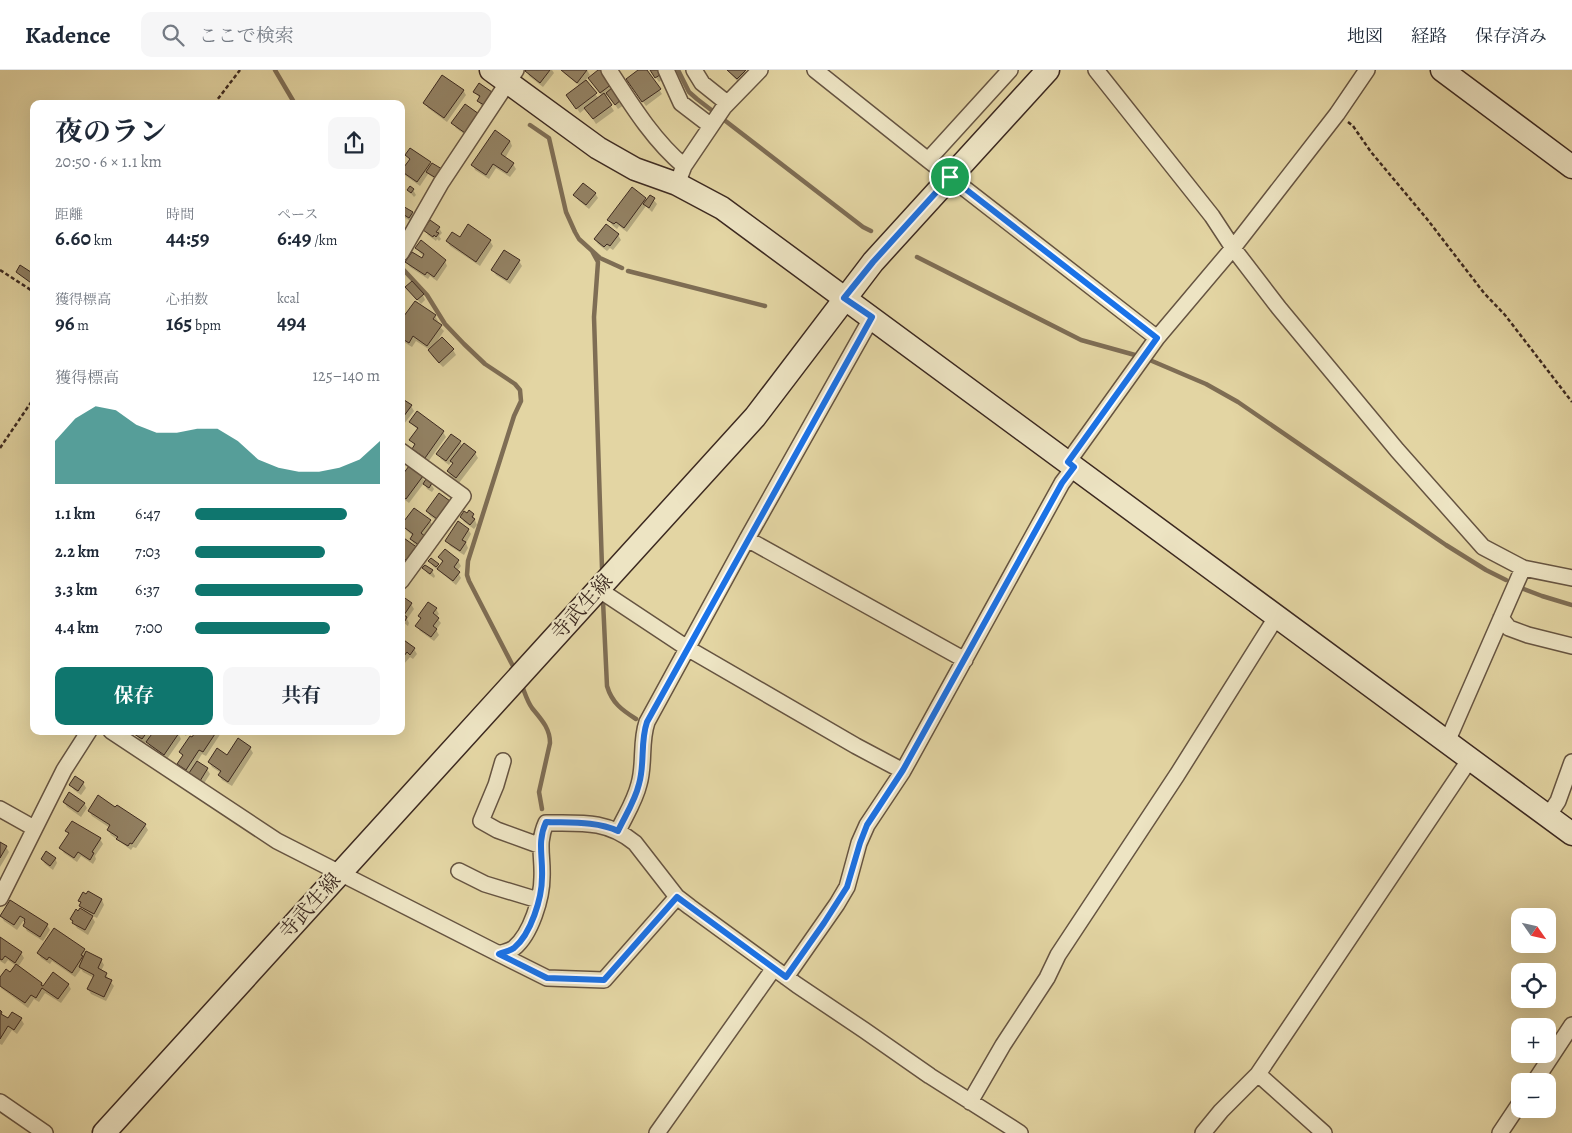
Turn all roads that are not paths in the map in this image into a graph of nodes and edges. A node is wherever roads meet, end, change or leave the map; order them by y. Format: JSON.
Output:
{"nodes":[{"id":1,"x":609,"y":70,"type":"edge"},
{"id":2,"x":666,"y":70,"type":"edge"},
{"id":3,"x":694,"y":70,"type":"edge"},
{"id":4,"x":760,"y":70,"type":"edge"},
{"id":5,"x":816,"y":70,"type":"edge"},
{"id":6,"x":1010,"y":70,"type":"edge"},
{"id":7,"x":1048,"y":70,"type":"edge"},
{"id":8,"x":1096,"y":70,"type":"edge"},
{"id":9,"x":1367,"y":70,"type":"edge"},
{"id":10,"x":1442,"y":70,"type":"edge"},
{"id":11,"x":505,"y":74,"type":"edge"},
{"id":12,"x":725,"y":105,"type":"junction"},
{"id":13,"x":712,"y":125,"type":"junction"},
{"id":14,"x":928,"y":160,"type":"junction"},
{"id":15,"x":1572,"y":167,"type":"edge"},
{"id":16,"x":957,"y":169,"type":"junction"},
{"id":17,"x":680,"y":175,"type":"junction"},
{"id":18,"x":405,"y":247,"type":"edge"},
{"id":19,"x":1233,"y":248,"type":"junction"},
{"id":20,"x":844,"y":298,"type":"junction"},
{"id":21,"x":872,"y":317,"type":"junction"},
{"id":22,"x":1157,"y":338,"type":"junction"},
{"id":23,"x":405,"y":454,"type":"edge"},
{"id":24,"x":1071,"y":464,"type":"junction"},
{"id":25,"x":748,"y":539,"type":"junction"},
{"id":26,"x":1523,"y":568,"type":"junction"},
{"id":27,"x":405,"y":576,"type":"edge"},
{"id":28,"x":1572,"y":578,"type":"edge"},
{"id":29,"x":598,"y":589,"type":"junction"},
{"id":30,"x":1277,"y":616,"type":"junction"},
{"id":31,"x":1502,"y":618,"type":"junction"},
{"id":32,"x":1572,"y":646,"type":"edge"},
{"id":33,"x":687,"y":648,"type":"junction"},
{"id":34,"x":965,"y":660,"type":"junction"},
{"id":35,"x":86,"y":735,"type":"edge"},
{"id":36,"x":117,"y":735,"type":"edge"},
{"id":37,"x":1447,"y":742,"type":"junction"},
{"id":38,"x":1470,"y":759,"type":"junction"},
{"id":39,"x":503,"y":761,"type":"dead end"},
{"id":40,"x":1572,"y":762,"type":"edge"},
{"id":41,"x":903,"y":770,"type":"junction"},
{"id":42,"x":0,"y":809,"type":"edge"},
{"id":43,"x":1548,"y":816,"type":"junction"},
{"id":44,"x":34,"y":828,"type":"junction"},
{"id":45,"x":618,"y":831,"type":"junction"},
{"id":46,"x":1572,"y":834,"type":"edge"},
{"id":47,"x":541,"y":846,"type":"junction"},
{"id":48,"x":459,"y":871,"type":"dead end"},
{"id":49,"x":340,"y":873,"type":"junction"},
{"id":50,"x":677,"y":897,"type":"junction"},
{"id":51,"x":0,"y":898,"type":"edge"},
{"id":52,"x":538,"y":900,"type":"junction"},
{"id":53,"x":499,"y":954,"type":"junction"},
{"id":54,"x":780,"y":972,"type":"junction"},
{"id":55,"x":1572,"y":1025,"type":"edge"},
{"id":56,"x":1540,"y":1073,"type":"edge"},
{"id":57,"x":1258,"y":1074,"type":"junction"},
{"id":58,"x":0,"y":1102,"type":"edge"},
{"id":59,"x":970,"y":1102,"type":"junction"},
{"id":60,"x":1511,"y":1116,"type":"edge"},
{"id":61,"x":45,"y":1133,"type":"edge"},
{"id":62,"x":104,"y":1133,"type":"edge"},
{"id":63,"x":658,"y":1133,"type":"edge"},
{"id":64,"x":1020,"y":1133,"type":"edge"},
{"id":65,"x":1203,"y":1133,"type":"edge"},
{"id":66,"x":1324,"y":1133,"type":"edge"},
{"id":67,"x":1500,"y":1133,"type":"edge"}],
"edges":[{"from":1,"to":17,"type":"street"},
{"from":2,"to":13,"type":"street"},
{"from":3,"to":12,"type":"street"},
{"from":4,"to":12,"type":"street"},
{"from":5,"to":14,"type":"street"},
{"from":6,"to":14,"type":"street"},
{"from":7,"to":16,"type":"street","name":"寺武生線"},
{"from":8,"to":19,"type":"street"},
{"from":9,"to":19,"type":"street"},
{"from":10,"to":15,"type":"street"},
{"from":11,"to":17,"type":"street"},
{"from":11,"to":18,"type":"street"},
{"from":12,"to":13,"type":"street"},
{"from":13,"to":17,"type":"street"},
{"from":14,"to":16,"type":"street"},
{"from":16,"to":20,"type":"street","name":"寺武生線"},
{"from":16,"to":22,"type":"street"},
{"from":17,"to":20,"type":"street"},
{"from":19,"to":22,"type":"street"},
{"from":19,"to":26,"type":"street"},
{"from":20,"to":21,"type":"street"},
{"from":20,"to":29,"type":"street","name":"寺武生線"},
{"from":21,"to":24,"type":"street"},
{"from":21,"to":25,"type":"street"},
{"from":22,"to":24,"type":"street"},
{"from":23,"to":27,"type":"street"},
{"from":24,"to":30,"type":"street"},
{"from":24,"to":34,"type":"street"},
{"from":25,"to":33,"type":"street"},
{"from":25,"to":34,"type":"street"},
{"from":26,"to":28,"type":"street"},
{"from":26,"to":31,"type":"street"},
{"from":29,"to":33,"type":"street"},
{"from":29,"to":49,"type":"street","name":"寺武生線"},
{"from":30,"to":37,"type":"street"},
{"from":30,"to":59,"type":"street"},
{"from":31,"to":32,"type":"street"},
{"from":31,"to":37,"type":"street"},
{"from":33,"to":41,"type":"street"},
{"from":33,"to":45,"type":"street"},
{"from":34,"to":41,"type":"street"},
{"from":35,"to":44,"type":"street"},
{"from":36,"to":49,"type":"street"},
{"from":37,"to":38,"type":"street"},
{"from":38,"to":43,"type":"street"},
{"from":38,"to":57,"type":"street"},
{"from":39,"to":47,"type":"street"},
{"from":40,"to":43,"type":"street"},
{"from":41,"to":54,"type":"street"},
{"from":42,"to":44,"type":"street"},
{"from":43,"to":46,"type":"street"},
{"from":44,"to":51,"type":"street"},
{"from":45,"to":47,"type":"street"},
{"from":45,"to":50,"type":"street"},
{"from":47,"to":52,"type":"street"},
{"from":48,"to":52,"type":"street"},
{"from":49,"to":53,"type":"street"},
{"from":49,"to":62,"type":"street","name":"寺武生線"},
{"from":50,"to":53,"type":"street"},
{"from":50,"to":54,"type":"street"},
{"from":52,"to":53,"type":"street"},
{"from":54,"to":59,"type":"street"},
{"from":54,"to":63,"type":"street"},
{"from":55,"to":56,"type":"street"},
{"from":57,"to":65,"type":"street"},
{"from":57,"to":66,"type":"street"},
{"from":58,"to":61,"type":"street"},
{"from":59,"to":64,"type":"street"},
{"from":60,"to":67,"type":"street"}]}
